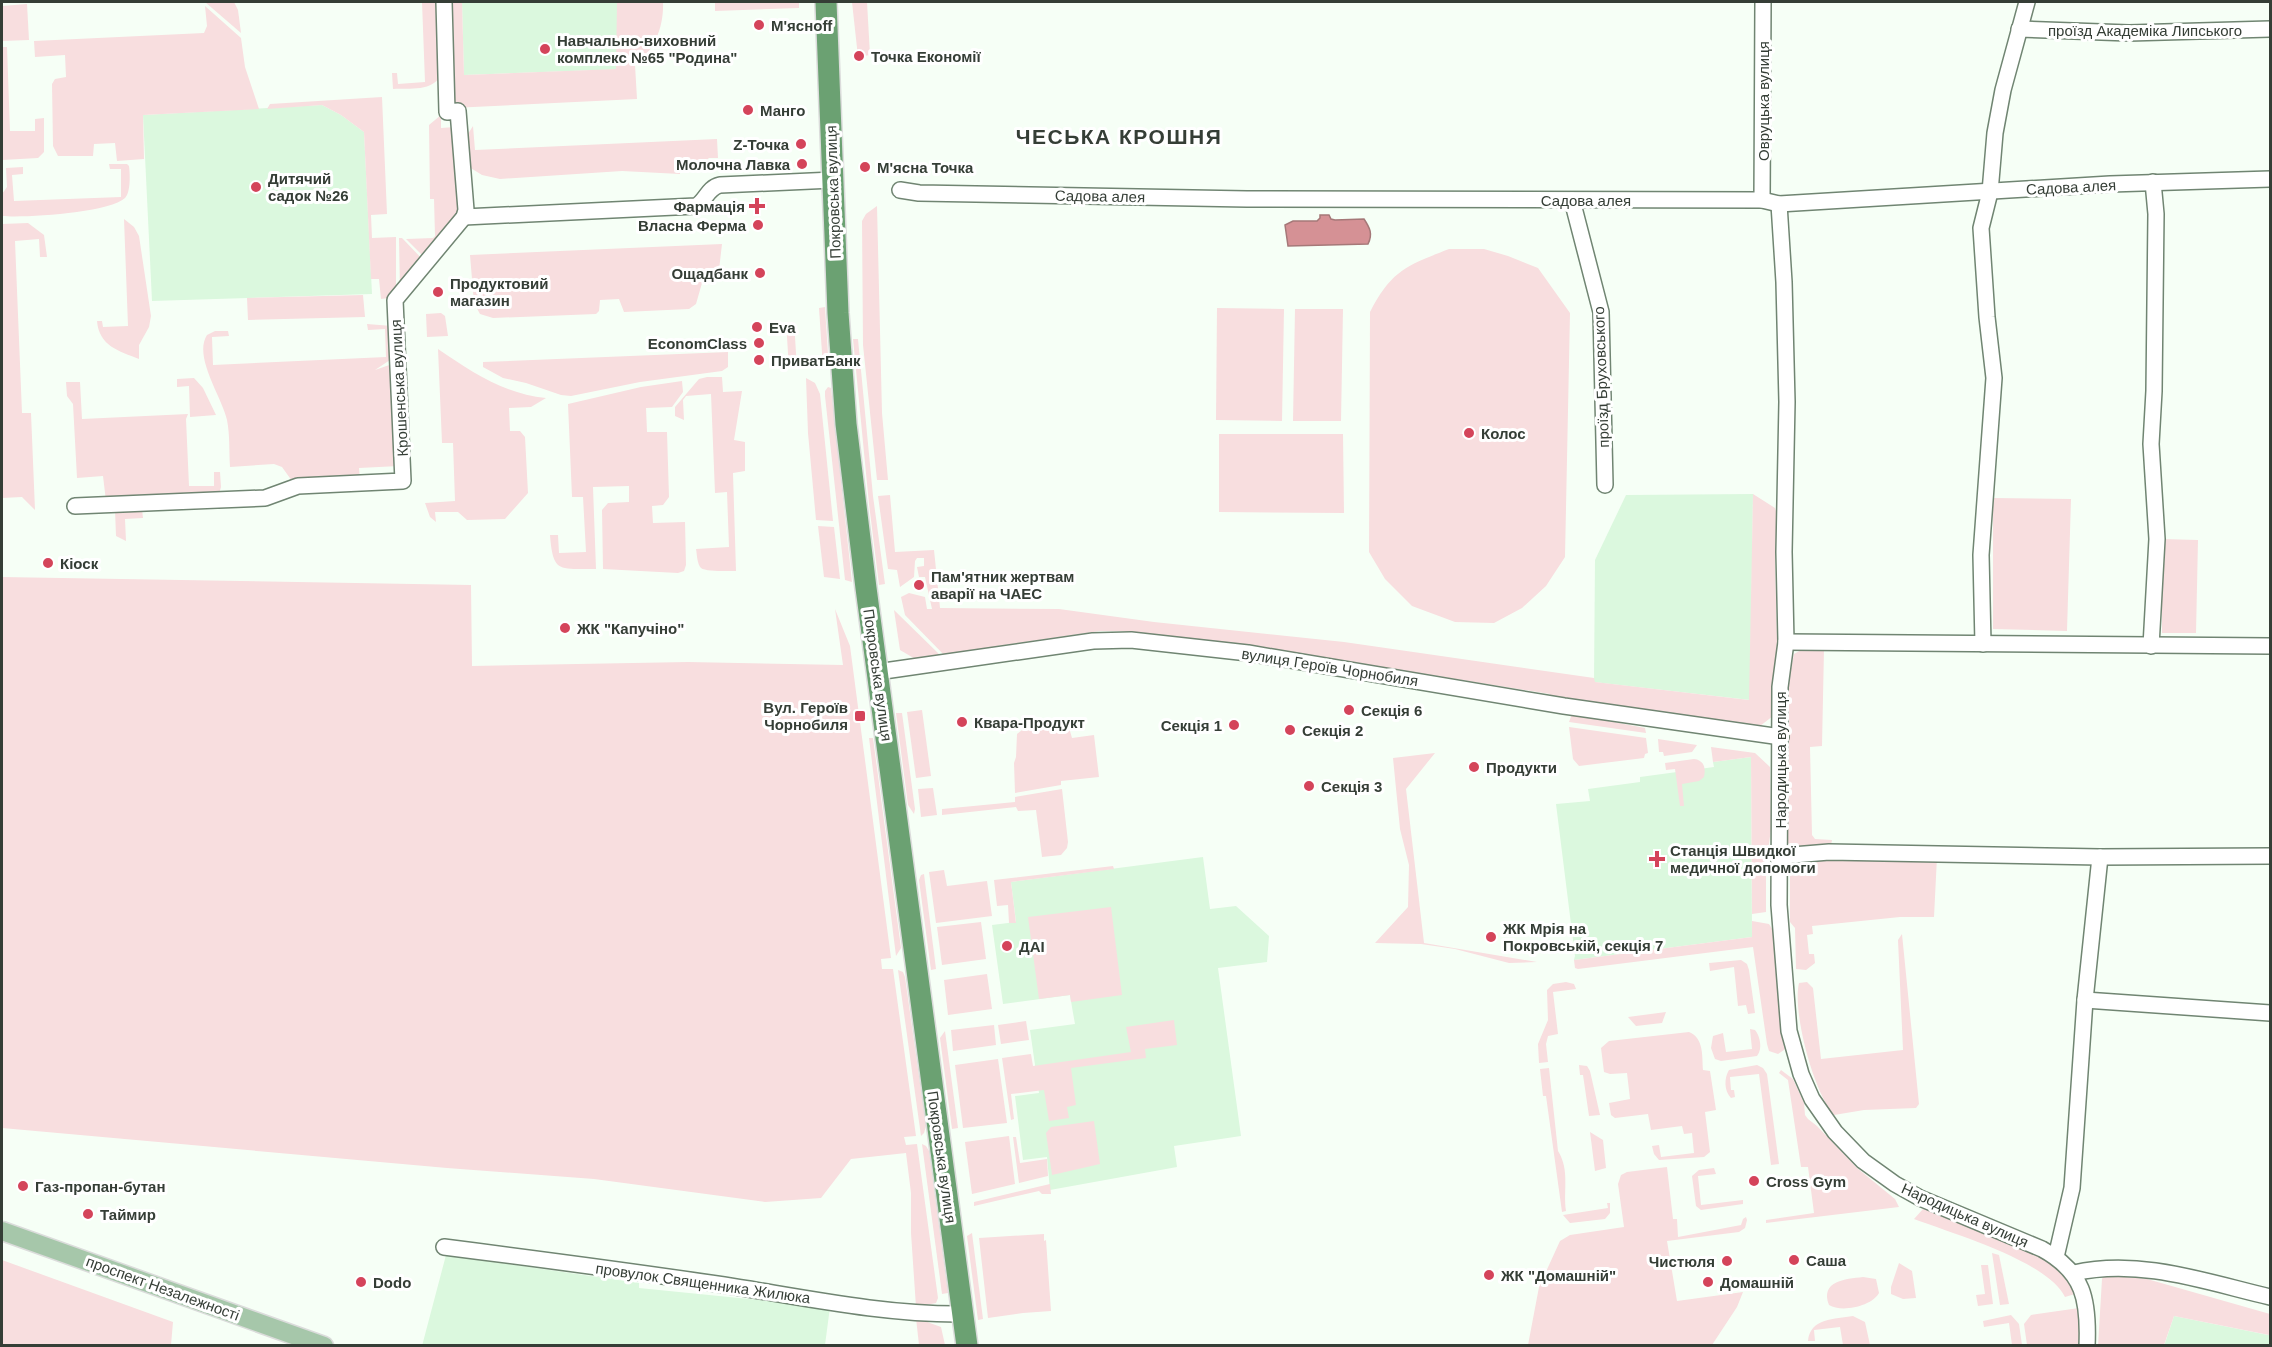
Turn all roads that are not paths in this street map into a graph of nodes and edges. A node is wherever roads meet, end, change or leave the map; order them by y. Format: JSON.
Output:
{"nodes":[{"id":1,"x":444,"y":2,"type":"edge"},
{"id":2,"x":826,"y":2,"type":"edge"},
{"id":3,"x":1763,"y":2,"type":"edge"},
{"id":4,"x":2027,"y":2,"type":"edge"},
{"id":5,"x":2019,"y":29,"type":"junction"},
{"id":6,"x":2271,"y":29,"type":"edge"},
{"id":7,"x":2271,"y":179,"type":"edge"},
{"id":8,"x":833,"y":180,"type":"junction"},
{"id":9,"x":2153,"y":183,"type":"junction"},
{"id":10,"x":900,"y":190,"type":"dead end"},
{"id":11,"x":1990,"y":192,"type":"junction"},
{"id":12,"x":1572,"y":200,"type":"junction"},
{"id":13,"x":1762,"y":200,"type":"junction"},
{"id":14,"x":1779,"y":204,"type":"junction"},
{"id":15,"x":464,"y":217,"type":"junction"},
{"id":16,"x":1605,"y":485,"type":"dead end"},
{"id":17,"x":75,"y":506,"type":"dead end"},
{"id":18,"x":1786,"y":642,"type":"junction"},
{"id":19,"x":1983,"y":644,"type":"junction"},
{"id":20,"x":2151,"y":646,"type":"junction"},
{"id":21,"x":2271,"y":646,"type":"edge"},
{"id":22,"x":877,"y":672,"type":"junction"},
{"id":23,"x":1781,"y":737,"type":"junction"},
{"id":24,"x":1781,"y":856,"type":"junction"},
{"id":25,"x":2100,"y":856,"type":"junction"},
{"id":26,"x":2271,"y":856,"type":"edge"},
{"id":27,"x":2085,"y":1000,"type":"junction"},
{"id":28,"x":2271,"y":1013,"type":"edge"},
{"id":29,"x":2,"y":1231,"type":"edge"},
{"id":30,"x":444,"y":1247,"type":"dead end"},
{"id":31,"x":2056,"y":1257,"type":"junction"},
{"id":32,"x":2074,"y":1274,"type":"junction"},
{"id":33,"x":2271,"y":1297,"type":"edge"},
{"id":34,"x":963,"y":1314,"type":"junction"},
{"id":35,"x":324,"y":1346,"type":"edge"},
{"id":36,"x":967,"y":1346,"type":"edge"},
{"id":37,"x":2087,"y":1346,"type":"edge"}],
"edges":[{"from":1,"to":15,"type":"street"},
{"from":2,"to":8,"type":"highway","name":"Покровська вулиця"},
{"from":3,"to":13,"type":"street","name":"Овруцька вулиця"},
{"from":4,"to":5,"type":"street"},
{"from":5,"to":6,"type":"street","name":"проїзд Академіка Липського"},
{"from":5,"to":11,"type":"street"},
{"from":7,"to":9,"type":"street","name":"Садова алея"},
{"from":8,"to":15,"type":"street"},
{"from":8,"to":22,"type":"highway","name":"Покровська вулиця"},
{"from":9,"to":11,"type":"street","name":"Садова алея"},
{"from":9,"to":20,"type":"street"},
{"from":10,"to":12,"type":"street","name":"Садова алея"},
{"from":11,"to":14,"type":"street","name":"Садова алея"},
{"from":11,"to":19,"type":"street"},
{"from":12,"to":13,"type":"street","name":"Садова алея"},
{"from":12,"to":16,"type":"street","name":"проїзд Бруховського"},
{"from":13,"to":14,"type":"street","name":"Садова алея"},
{"from":14,"to":18,"type":"street","name":"Народицька вулиця"},
{"from":15,"to":17,"type":"street","name":"Крошенська вулиця"},
{"from":18,"to":19,"type":"street"},
{"from":18,"to":23,"type":"street","name":"Народицька вулиця"},
{"from":19,"to":20,"type":"street"},
{"from":20,"to":21,"type":"street"},
{"from":22,"to":23,"type":"street","name":"вулиця Героїв Чорнобиля"},
{"from":22,"to":34,"type":"highway","name":"Покровська вулиця"},
{"from":23,"to":24,"type":"street","name":"Народицька вулиця"},
{"from":24,"to":25,"type":"street"},
{"from":24,"to":31,"type":"street","name":"Народицька вулиця"},
{"from":25,"to":26,"type":"street"},
{"from":25,"to":27,"type":"street"},
{"from":27,"to":28,"type":"street"},
{"from":27,"to":31,"type":"street"},
{"from":29,"to":35,"type":"main road","name":"проспект Незалежності"},
{"from":30,"to":34,"type":"street","name":"провулок Священника Жилюка"},
{"from":31,"to":32,"type":"street","name":"Народицька вулиця"},
{"from":32,"to":33,"type":"street"},
{"from":32,"to":37,"type":"street"},
{"from":34,"to":36,"type":"highway","name":"Покровська вулиця"}]}
